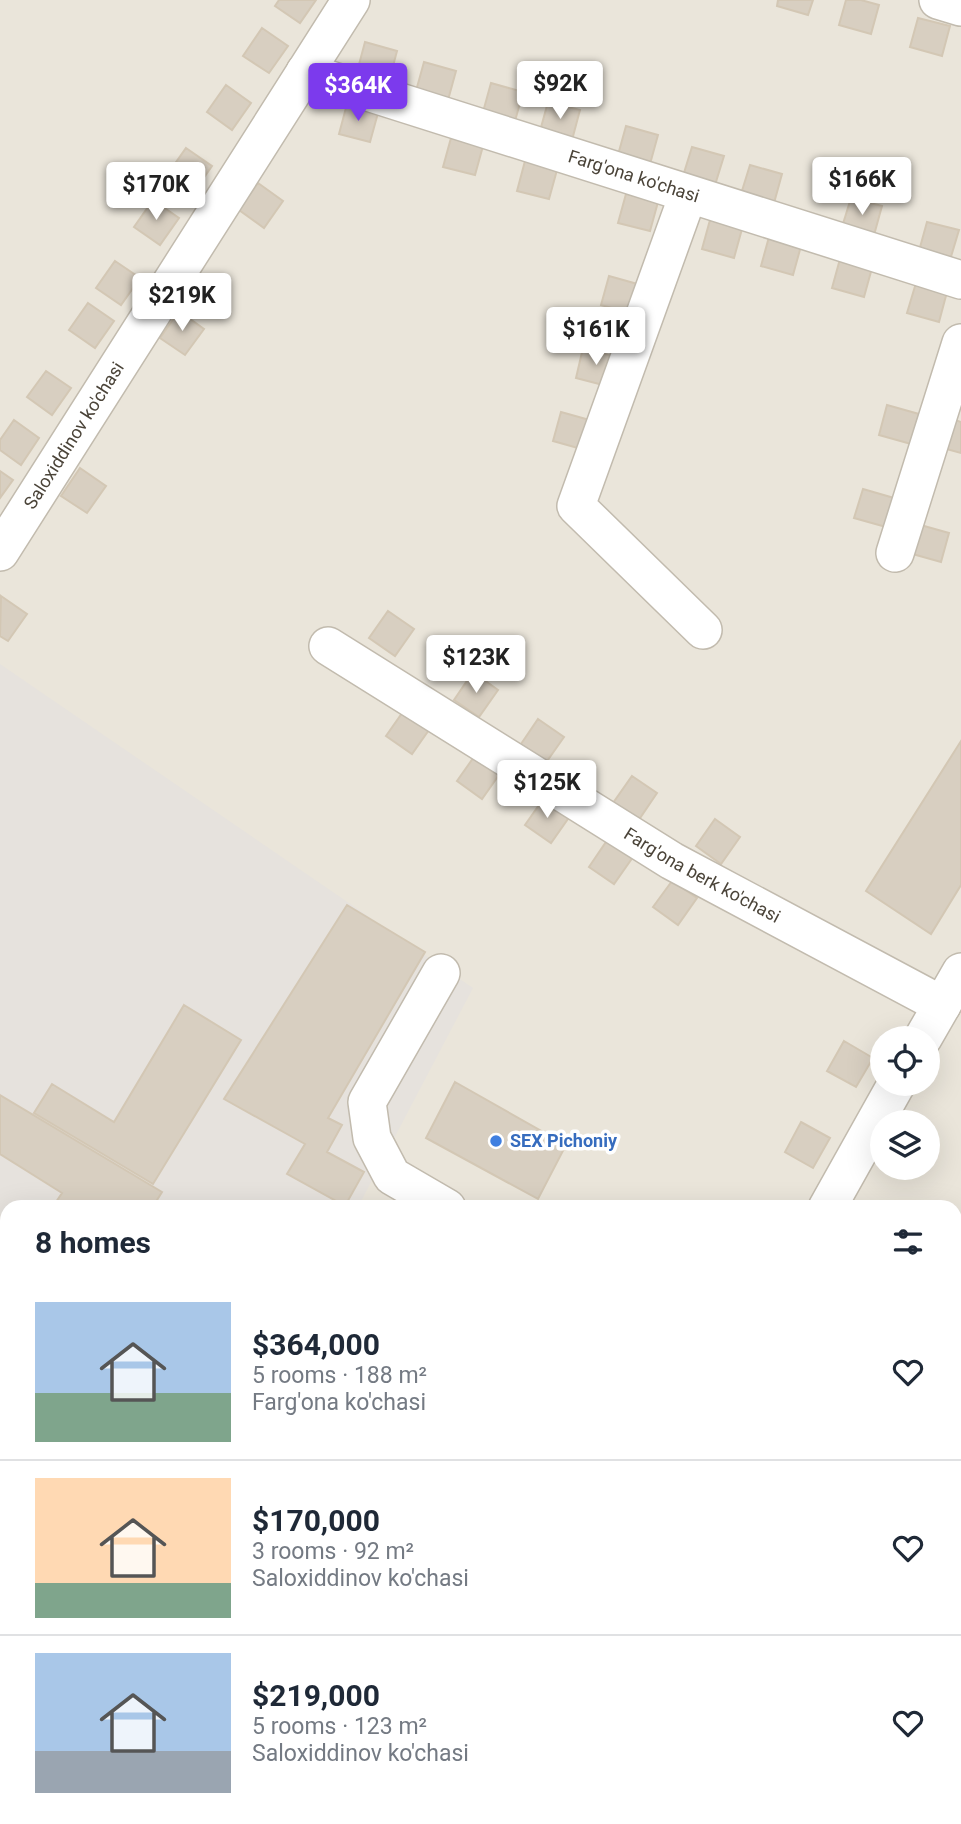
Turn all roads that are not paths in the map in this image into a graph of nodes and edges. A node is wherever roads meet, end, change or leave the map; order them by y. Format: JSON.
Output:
{"nodes":[{"id":1,"x":351,"y":0,"type":"edge"},
{"id":2,"x":938,"y":0,"type":"edge"},
{"id":3,"x":961,"y":7,"type":"edge"},
{"id":4,"x":305,"y":72,"type":"junction"},
{"id":5,"x":688,"y":195,"type":"junction"},
{"id":6,"x":961,"y":280,"type":"edge"},
{"id":7,"x":961,"y":343,"type":"edge"},
{"id":8,"x":0,"y":552,"type":"edge"},
{"id":9,"x":895,"y":553,"type":"dead end"},
{"id":10,"x":703,"y":630,"type":"dead end"},
{"id":11,"x":328,"y":646,"type":"dead end"},
{"id":12,"x":441,"y":973,"type":"dead end"},
{"id":13,"x":955,"y":985,"type":"edge"},
{"id":14,"x":930,"y":1026,"type":"edge"},
{"id":15,"x":890,"y":1096,"type":"edge"},
{"id":16,"x":433,"y":1200,"type":"edge"},
{"id":17,"x":831,"y":1200,"type":"edge"}],
"edges":[{"from":1,"to":4,"type":"street","name":"Saloxiddinov ko'chasi"},
{"from":2,"to":3,"type":"street"},
{"from":4,"to":5,"type":"street","name":"Farg'ona ko'chasi"},
{"from":4,"to":8,"type":"street","name":"Saloxiddinov ko'chasi"},
{"from":5,"to":6,"type":"street","name":"Farg'ona ko'chasi"},
{"from":5,"to":10,"type":"street"},
{"from":7,"to":9,"type":"street"},
{"from":11,"to":13,"type":"street","name":"Farg'ona berk ko'chasi"},
{"from":12,"to":16,"type":"street"},
{"from":13,"to":14,"type":"street"},
{"from":15,"to":17,"type":"street"}]}
